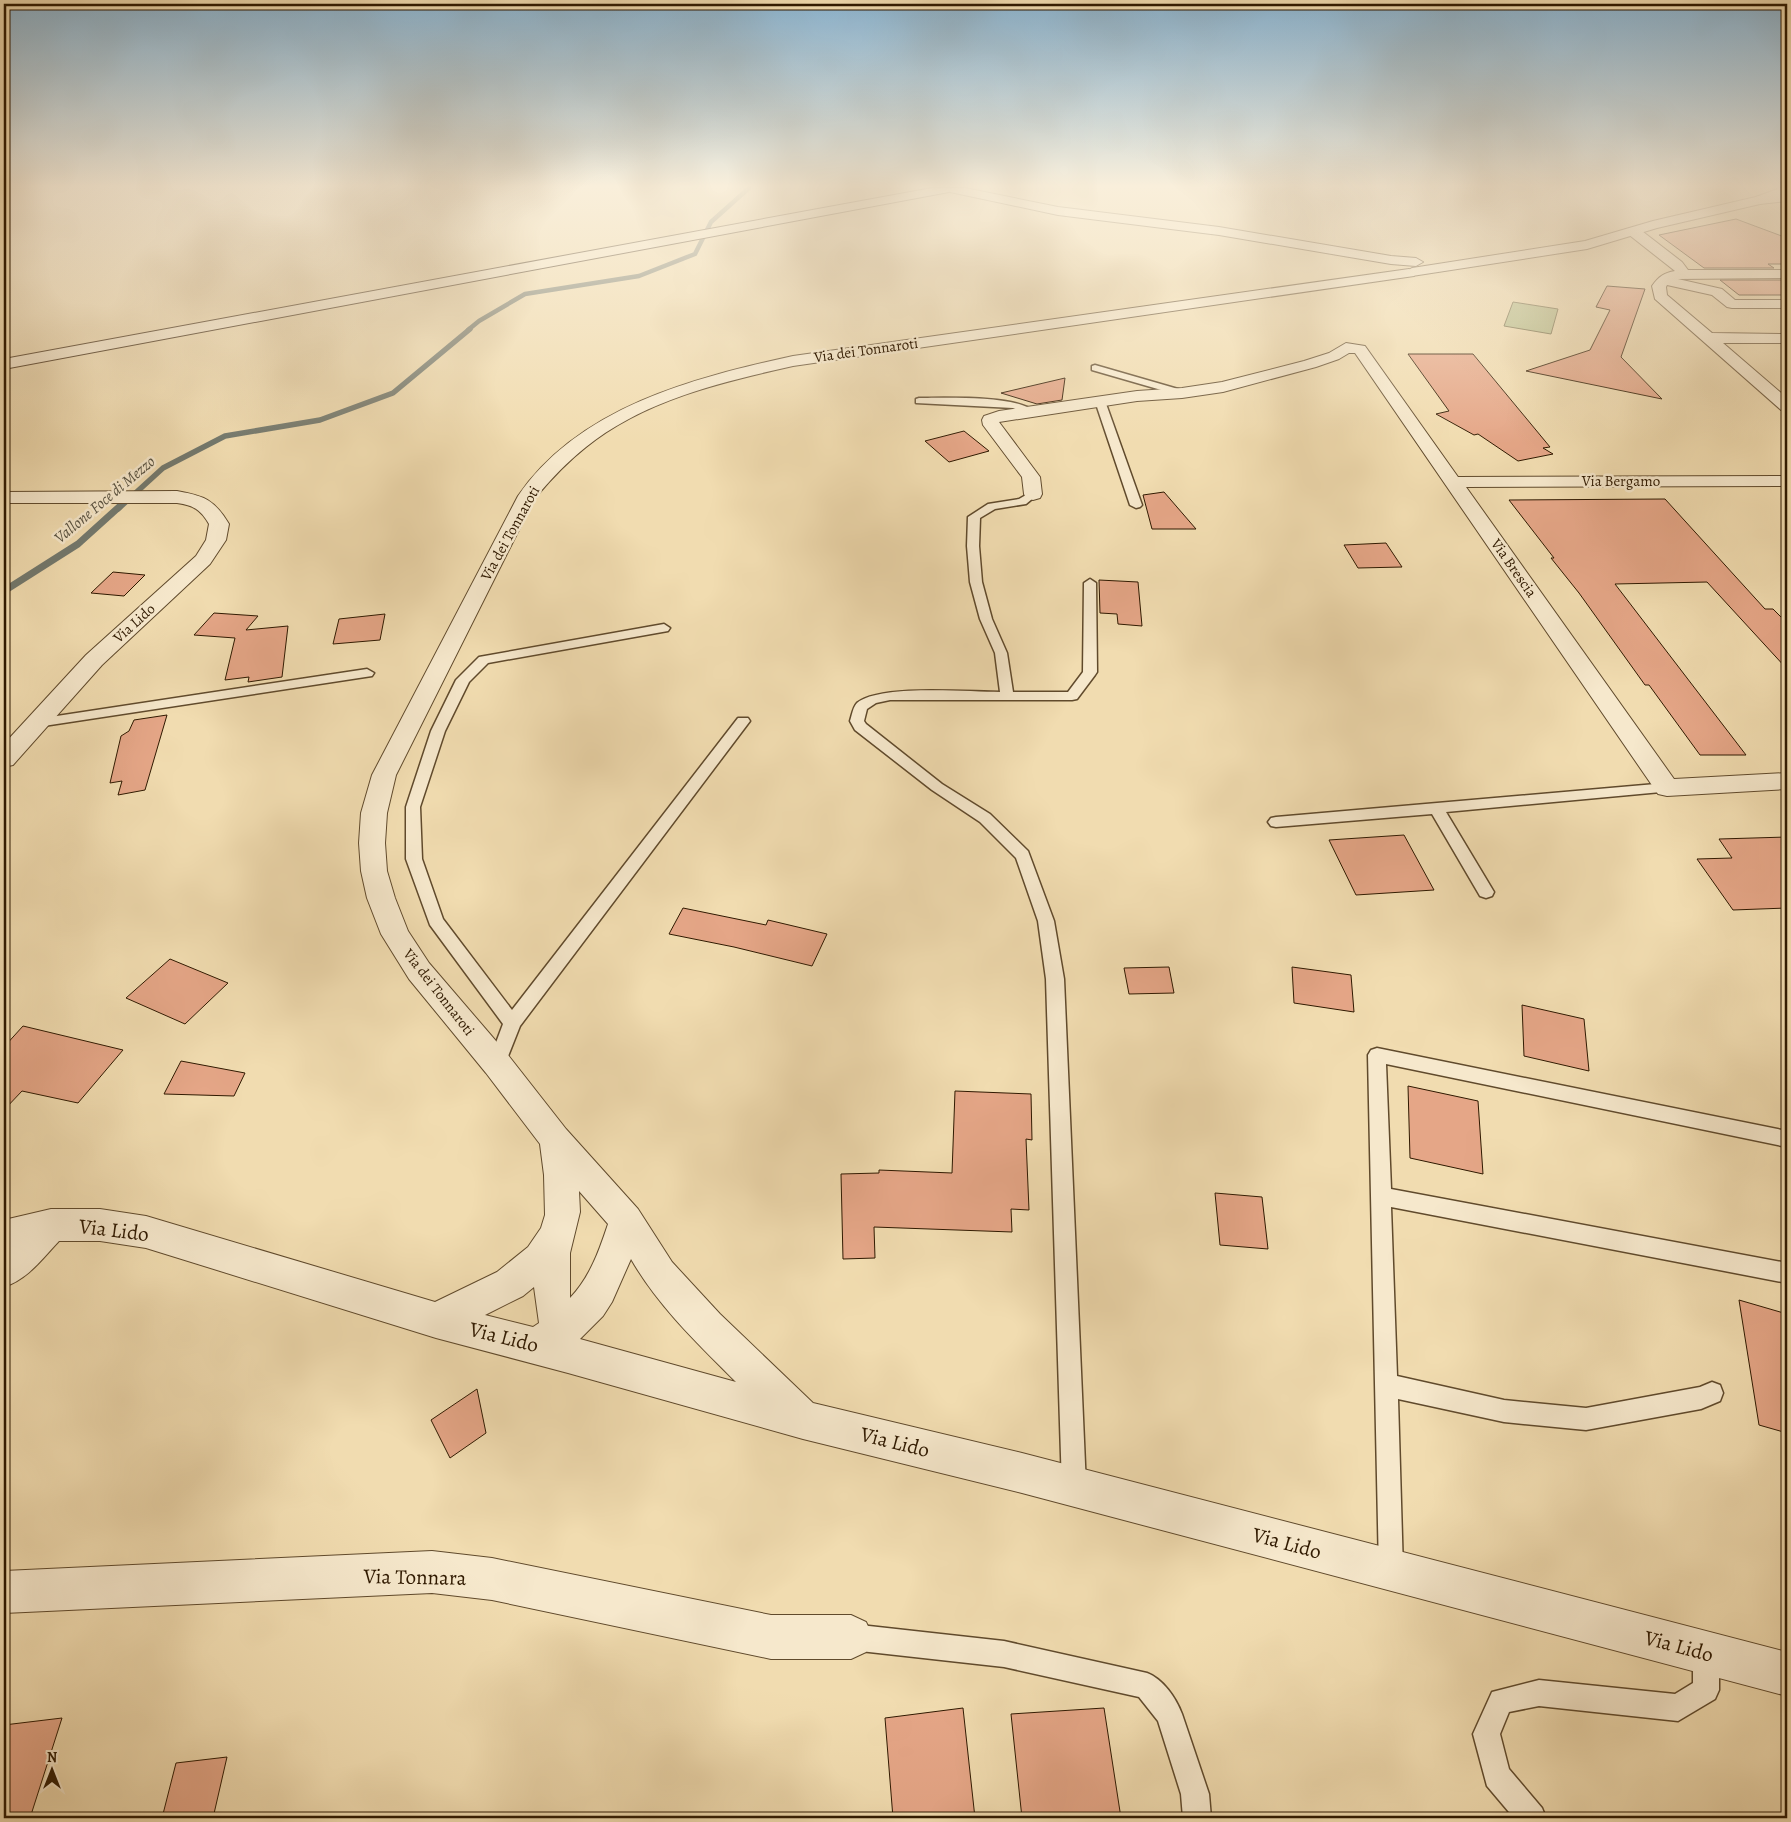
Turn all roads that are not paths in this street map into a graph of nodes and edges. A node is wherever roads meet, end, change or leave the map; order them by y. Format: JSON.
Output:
{"nodes":[{"id":1,"x":496,"y":273,"type":"edge"},
{"id":2,"x":1374,"y":273,"type":"edge"},
{"id":3,"x":1374,"y":273,"type":"edge"},
{"id":4,"x":1684,"y":274,"type":"joint"},
{"id":5,"x":1787,"y":274,"type":"edge"},
{"id":6,"x":1348,"y":280,"type":"junction"},
{"id":7,"x":1664,"y":280,"type":"junction"},
{"id":8,"x":1787,"y":304,"type":"edge"},
{"id":9,"x":1708,"y":338,"type":"junction"},
{"id":10,"x":1787,"y":338,"type":"edge"},
{"id":11,"x":4,"y":364,"type":"edge"},
{"id":12,"x":1095,"y":368,"type":"dead end"},
{"id":13,"x":1182,"y":393,"type":"junction"},
{"id":14,"x":920,"y":401,"type":"dead end"},
{"id":15,"x":1100,"y":401,"type":"junction"},
{"id":16,"x":1787,"y":406,"type":"edge"},
{"id":17,"x":1030,"y":412,"type":"junction"},
{"id":18,"x":1787,"y":481,"type":"edge"},
{"id":19,"x":1454,"y":482,"type":"junction"},
{"id":20,"x":1033,"y":494,"type":"joint"},
{"id":21,"x":4,"y":497,"type":"edge"},
{"id":22,"x":1136,"y":505,"type":"dead end"},
{"id":23,"x":1090,"y":584,"type":"dead end"},
{"id":24,"x":664,"y":628,"type":"dead end"},
{"id":25,"x":367,"y":674,"type":"dead end"},
{"id":26,"x":1007,"y":696,"type":"junction"},
{"id":27,"x":743,"y":721,"type":"dead end"},
{"id":28,"x":37,"y":723,"type":"junction"},
{"id":29,"x":4,"y":759,"type":"edge"},
{"id":30,"x":1787,"y":781,"type":"edge"},
{"id":31,"x":1666,"y":788,"type":"junction"},
{"id":32,"x":1436,"y":808,"type":"junction"},
{"id":33,"x":1276,"y":822,"type":"dead end"},
{"id":34,"x":1486,"y":892,"type":"dead end"},
{"id":35,"x":512,"y":1023,"type":"junction"},
{"id":36,"x":497,"y":1064,"type":"junction"},
{"id":37,"x":555,"y":1139,"type":"junction"},
{"id":38,"x":1787,"y":1139,"type":"edge"},
{"id":39,"x":1382,"y":1196,"type":"junction"},
{"id":40,"x":626,"y":1220,"type":"junction"},
{"id":41,"x":51,"y":1225,"type":"junction"},
{"id":42,"x":4,"y":1236,"type":"edge"},
{"id":43,"x":555,"y":1236,"type":"junction"},
{"id":44,"x":4,"y":1270,"type":"edge"},
{"id":45,"x":1787,"y":1273,"type":"edge"},
{"id":46,"x":436,"y":1320,"type":"junction"},
{"id":47,"x":554,"y":1344,"type":"junction"},
{"id":48,"x":1387,"y":1385,"type":"junction"},
{"id":49,"x":1712,"y":1393,"type":"dead end"},
{"id":50,"x":803,"y":1420,"type":"junction"},
{"id":51,"x":1074,"y":1487,"type":"junction"},
{"id":52,"x":1391,"y":1571,"type":"junction"},
{"id":53,"x":4,"y":1592,"type":"edge"},
{"id":54,"x":851,"y":1637,"type":"joint"},
{"id":55,"x":1706,"y":1653,"type":"junction"},
{"id":56,"x":1787,"y":1674,"type":"edge"},
{"id":57,"x":1197,"y":1818,"type":"edge"},
{"id":58,"x":1532,"y":1818,"type":"edge"}],
"edges":[{"from":1,"to":11,"type":"street"},
{"from":2,"to":6,"type":"street"},
{"from":3,"to":6,"type":"street"},
{"from":4,"to":5,"type":"street"},
{"from":4,"to":7,"type":"street"},
{"from":6,"to":36,"type":"street","name":"Via dei Tonnaroti"},
{"from":7,"to":8,"type":"street"},
{"from":7,"to":9,"type":"street"},
{"from":9,"to":10,"type":"street"},
{"from":9,"to":16,"type":"street"},
{"from":12,"to":13,"type":"lane"},
{"from":13,"to":15,"type":"street"},
{"from":13,"to":19,"type":"street","name":"Via Brescia"},
{"from":14,"to":17,"type":"lane"},
{"from":15,"to":17,"type":"street"},
{"from":15,"to":22,"type":"lane"},
{"from":17,"to":20,"type":"street"},
{"from":18,"to":19,"type":"street","name":"Via Bergamo"},
{"from":19,"to":31,"type":"street","name":"Via Brescia"},
{"from":20,"to":26,"type":"lane"},
{"from":21,"to":28,"type":"street","name":"Via Lido"},
{"from":23,"to":26,"type":"lane"},
{"from":24,"to":35,"type":"lane"},
{"from":25,"to":28,"type":"lane"},
{"from":26,"to":51,"type":"lane"},
{"from":27,"to":35,"type":"lane"},
{"from":28,"to":29,"type":"street","name":"Via Lido"},
{"from":30,"to":31,"type":"street"},
{"from":31,"to":32,"type":"lane"},
{"from":32,"to":33,"type":"lane"},
{"from":32,"to":34,"type":"lane"},
{"from":35,"to":36,"type":"lane"},
{"from":36,"to":37,"type":"street","name":"Via dei Tonnaroti"},
{"from":37,"to":40,"type":"street","name":"Via dei Tonnaroti"},
{"from":37,"to":43,"type":"street"},
{"from":38,"to":39,"type":"lane"},
{"from":39,"to":45,"type":"lane"},
{"from":39,"to":48,"type":"lane"},
{"from":40,"to":47,"type":"street"},
{"from":40,"to":50,"type":"street","name":"Via dei Tonnaroti"},
{"from":41,"to":42,"type":"street","name":"Via Lido"},
{"from":41,"to":44,"type":"street"},
{"from":41,"to":46,"type":"street","name":"Via Lido"},
{"from":43,"to":46,"type":"street"},
{"from":43,"to":47,"type":"street"},
{"from":46,"to":47,"type":"street","name":"Via Lido"},
{"from":47,"to":50,"type":"street","name":"Via Lido"},
{"from":48,"to":49,"type":"lane"},
{"from":48,"to":52,"type":"lane"},
{"from":50,"to":51,"type":"street","name":"Via Lido"},
{"from":51,"to":52,"type":"street","name":"Via Lido"},
{"from":52,"to":55,"type":"street","name":"Via Lido"},
{"from":53,"to":54,"type":"street","name":"Via Tonnara"},
{"from":54,"to":57,"type":"lane"},
{"from":55,"to":56,"type":"street","name":"Via Lido"},
{"from":55,"to":58,"type":"lane"}]}
